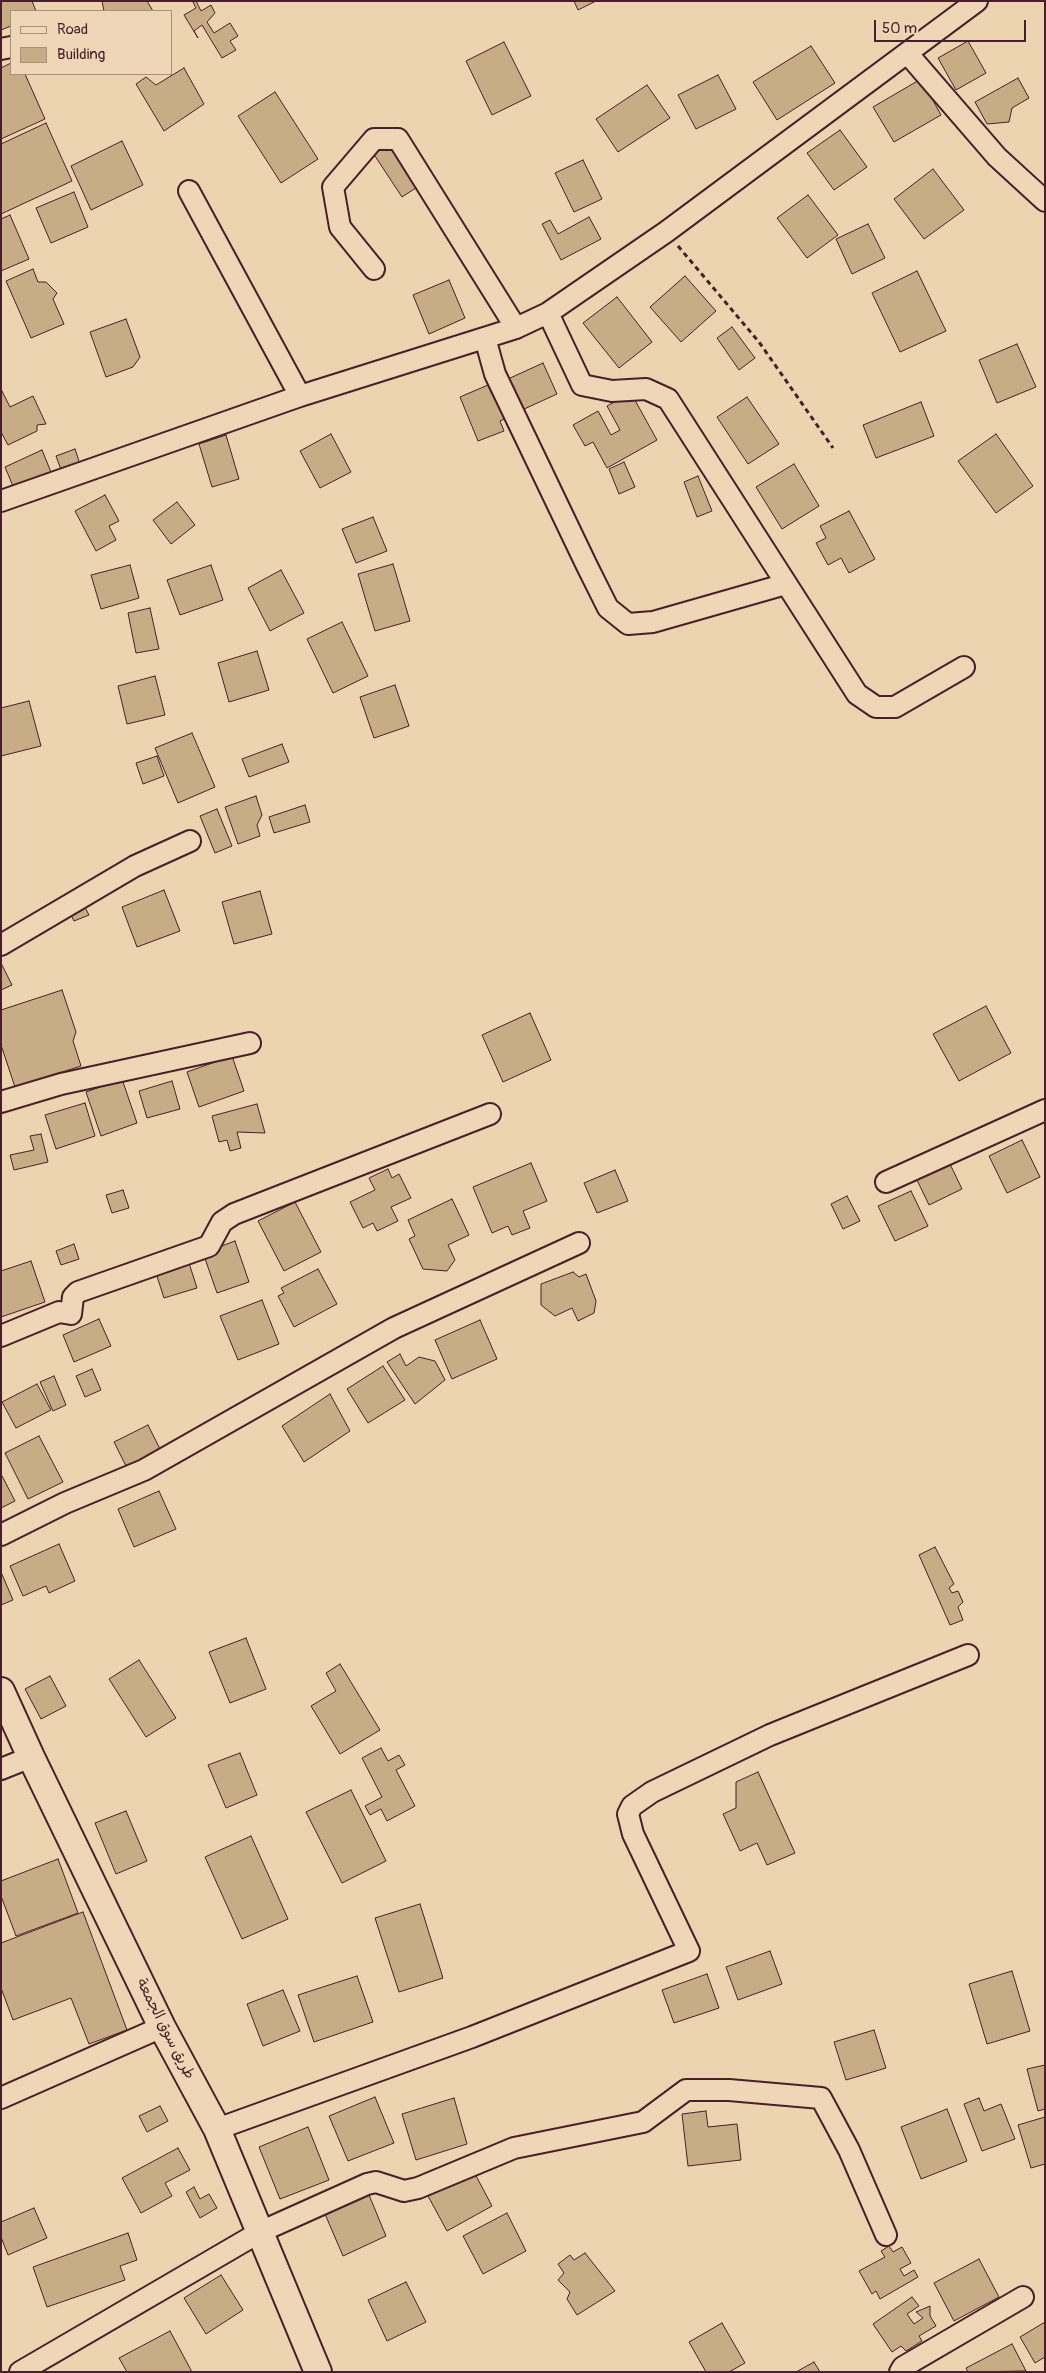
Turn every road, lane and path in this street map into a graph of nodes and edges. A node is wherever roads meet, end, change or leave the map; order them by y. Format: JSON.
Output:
{"nodes":[{"id":1,"x":977,"y":1,"type":"edge"},
{"id":2,"x":908,"y":54,"type":"junction"},
{"id":3,"x":190,"y":191,"type":"dead end"},
{"id":4,"x":1045,"y":201,"type":"edge"},
{"id":5,"x":666,"y":232,"type":"junction"},
{"id":6,"x":374,"y":270,"type":"dead end"},
{"id":7,"x":548,"y":313,"type":"junction"},
{"id":8,"x":516,"y":328,"type":"junction"},
{"id":9,"x":485,"y":338,"type":"junction"},
{"id":10,"x":300,"y":396,"type":"junction"},
{"id":11,"x":833,"y":448,"type":"dead end"},
{"id":12,"x":1,"y":501,"type":"edge"},
{"id":13,"x":786,"y":584,"type":"junction"},
{"id":14,"x":964,"y":667,"type":"dead end"},
{"id":15,"x":190,"y":841,"type":"dead end"},
{"id":16,"x":1,"y":945,"type":"edge"},
{"id":17,"x":250,"y":1043,"type":"dead end"},
{"id":18,"x":1,"y":1102,"type":"edge"},
{"id":19,"x":1045,"y":1110,"type":"edge"},
{"id":20,"x":490,"y":1114,"type":"dead end"},
{"id":21,"x":886,"y":1182,"type":"dead end"},
{"id":22,"x":579,"y":1242,"type":"dead end"},
{"id":23,"x":1,"y":1336,"type":"edge"},
{"id":24,"x":1,"y":1535,"type":"edge"},
{"id":25,"x":968,"y":1655,"type":"dead end"},
{"id":26,"x":1,"y":1690,"type":"edge"},
{"id":27,"x":31,"y":1757,"type":"junction"},
{"id":28,"x":1,"y":1769,"type":"edge"},
{"id":29,"x":162,"y":2028,"type":"junction"},
{"id":30,"x":1,"y":2098,"type":"edge"},
{"id":31,"x":217,"y":2129,"type":"junction"},
{"id":32,"x":260,"y":2232,"type":"junction"},
{"id":33,"x":886,"y":2235,"type":"dead end"},
{"id":34,"x":1023,"y":2297,"type":"dead end"},
{"id":35,"x":20,"y":2372,"type":"edge"},
{"id":36,"x":318,"y":2372,"type":"edge"},
{"id":37,"x":900,"y":2372,"type":"edge"}],
"edges":[{"from":1,"to":2,"type":"street"},
{"from":2,"to":4,"type":"street"},
{"from":2,"to":5,"type":"street"},
{"from":3,"to":10,"type":"street"},
{"from":5,"to":7,"type":"street"},
{"from":5,"to":11,"type":"path"},
{"from":6,"to":8,"type":"street"},
{"from":7,"to":8,"type":"street"},
{"from":7,"to":13,"type":"street"},
{"from":8,"to":9,"type":"street"},
{"from":9,"to":10,"type":"street"},
{"from":9,"to":13,"type":"street"},
{"from":10,"to":12,"type":"street"},
{"from":13,"to":14,"type":"street"},
{"from":15,"to":16,"type":"street"},
{"from":17,"to":18,"type":"street"},
{"from":19,"to":21,"type":"street"},
{"from":20,"to":23,"type":"street"},
{"from":22,"to":24,"type":"street"},
{"from":25,"to":31,"type":"street"},
{"from":26,"to":27,"type":"main road","name":"طريق سوق الجمعة"},
{"from":27,"to":28,"type":"street"},
{"from":27,"to":29,"type":"main road","name":"طريق سوق الجمعة"},
{"from":29,"to":30,"type":"street"},
{"from":29,"to":31,"type":"main road","name":"طريق سوق الجمعة"},
{"from":31,"to":32,"type":"main road","name":"طريق سوق الجمعة"},
{"from":32,"to":33,"type":"street"},
{"from":32,"to":35,"type":"street"},
{"from":32,"to":36,"type":"main road","name":"طريق سوق الجمعة"},
{"from":34,"to":37,"type":"street"}]}
